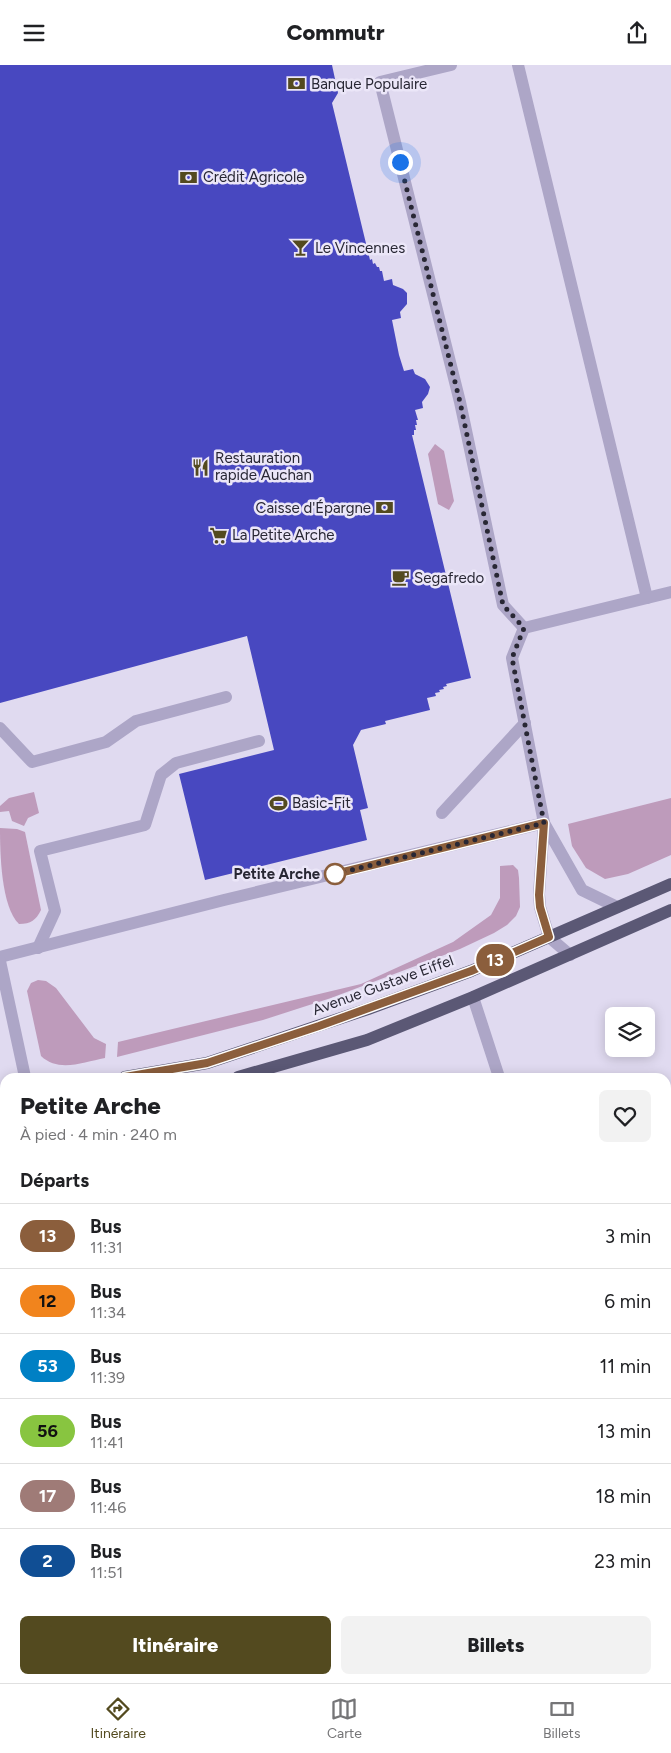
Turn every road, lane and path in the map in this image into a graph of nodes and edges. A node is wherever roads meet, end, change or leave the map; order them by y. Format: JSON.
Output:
{"nodes":[{"id":1,"x":451,"y":65,"type":"edge"},
{"id":2,"x":518,"y":65,"type":"edge"},
{"id":3,"x":529,"y":65,"type":"edge"},
{"id":4,"x":522,"y":80,"type":"junction"},
{"id":5,"x":671,"y":592,"type":"edge"},
{"id":6,"x":647,"y":598,"type":"junction"},
{"id":7,"x":524,"y":628,"type":"junction"},
{"id":8,"x":226,"y":697,"type":"dead end"},
{"id":9,"x":525,"y":723,"type":"junction"},
{"id":10,"x":0,"y":727,"type":"edge"},
{"id":11,"x":259,"y":741,"type":"dead end"},
{"id":12,"x":442,"y":813,"type":"dead end"},
{"id":13,"x":544,"y":823,"type":"junction"},
{"id":14,"x":671,"y":884,"type":"edge"},
{"id":15,"x":618,"y":907,"type":"junction"},
{"id":16,"x":671,"y":910,"type":"edge"},
{"id":17,"x":549,"y":937,"type":"junction"},
{"id":18,"x":38,"y":948,"type":"junction"},
{"id":19,"x":570,"y":955,"type":"junction"},
{"id":20,"x":0,"y":957,"type":"edge"},
{"id":21,"x":0,"y":961,"type":"edge"},
{"id":22,"x":473,"y":997,"type":"junction"},
{"id":23,"x":24,"y":1073,"type":"edge"},
{"id":24,"x":148,"y":1073,"type":"edge"},
{"id":25,"x":252,"y":1073,"type":"edge"},
{"id":26,"x":498,"y":1073,"type":"edge"}],
"edges":[{"from":1,"to":7,"type":"street"},
{"from":2,"to":4,"type":"street"},
{"from":3,"to":4,"type":"street"},
{"from":4,"to":6,"type":"street"},
{"from":5,"to":6,"type":"street"},
{"from":6,"to":7,"type":"street"},
{"from":7,"to":9,"type":"street"},
{"from":8,"to":10,"type":"street"},
{"from":9,"to":12,"type":"street"},
{"from":9,"to":13,"type":"street"},
{"from":11,"to":18,"type":"street"},
{"from":13,"to":15,"type":"street"},
{"from":13,"to":17,"type":"street"},
{"from":13,"to":18,"type":"street"},
{"from":14,"to":15,"type":"main road","name":"Avenue Gustave Eiffel"},
{"from":15,"to":17,"type":"main road","name":"Avenue Gustave Eiffel"},
{"from":16,"to":19,"type":"main road"},
{"from":17,"to":19,"type":"street"},
{"from":17,"to":24,"type":"main road","name":"Avenue Gustave Eiffel"},
{"from":18,"to":20,"type":"street"},
{"from":19,"to":22,"type":"main road"},
{"from":21,"to":23,"type":"street"},
{"from":22,"to":25,"type":"main road"},
{"from":22,"to":26,"type":"street"}]}
